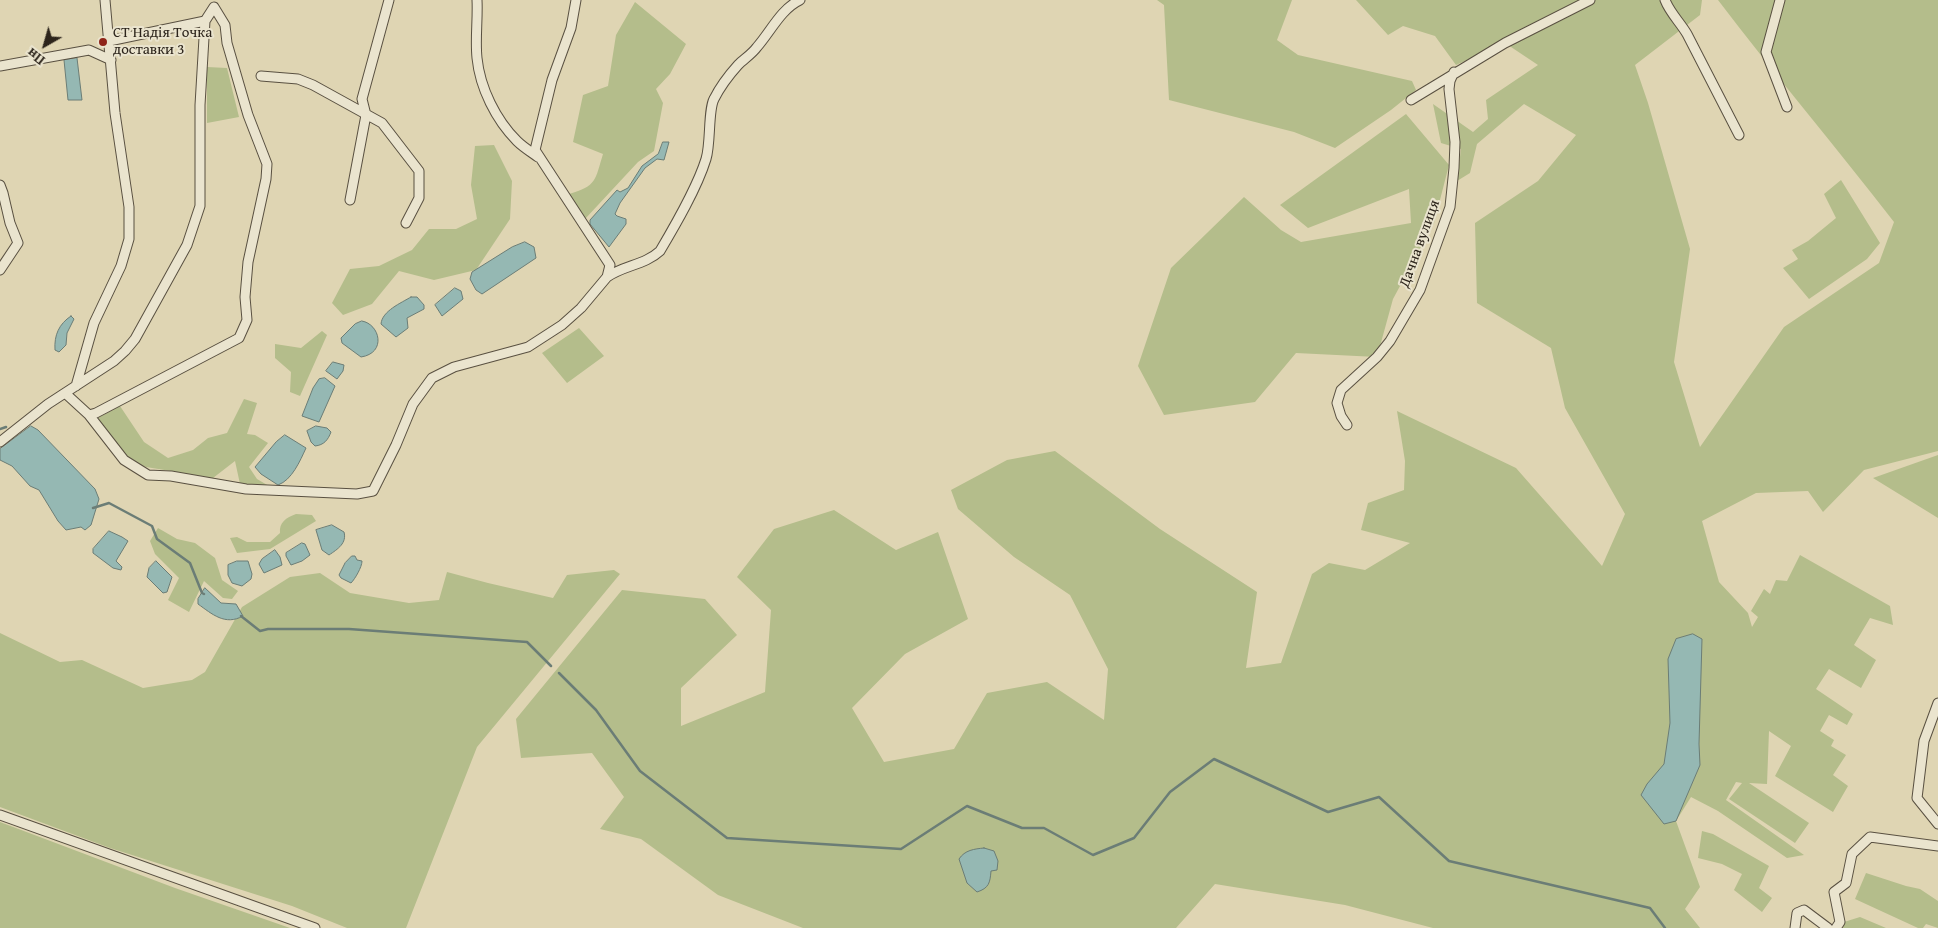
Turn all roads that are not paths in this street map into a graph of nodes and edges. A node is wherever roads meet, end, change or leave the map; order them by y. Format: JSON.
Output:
{"nodes":[{"id":1,"x":105,"y":0,"type":"edge"},
{"id":2,"x":389,"y":0,"type":"edge"},
{"id":3,"x":477,"y":0,"type":"edge"},
{"id":4,"x":576,"y":0,"type":"edge"},
{"id":5,"x":800,"y":0,"type":"edge"},
{"id":6,"x":1590,"y":0,"type":"edge"},
{"id":7,"x":1665,"y":0,"type":"edge"},
{"id":8,"x":1780,"y":0,"type":"edge"},
{"id":9,"x":205,"y":21,"type":"junction"},
{"id":10,"x":109,"y":41,"type":"junction"},
{"id":11,"x":111,"y":60,"type":"junction"},
{"id":12,"x":0,"y":66,"type":"edge"},
{"id":13,"x":1454,"y":72,"type":"junction"},
{"id":14,"x":261,"y":76,"type":"dead end"},
{"id":15,"x":1411,"y":100,"type":"dead end"},
{"id":16,"x":1787,"y":107,"type":"dead end"},
{"id":17,"x":366,"y":115,"type":"junction"},
{"id":18,"x":1739,"y":135,"type":"dead end"},
{"id":19,"x":540,"y":159,"type":"junction"},
{"id":20,"x":0,"y":185,"type":"edge"},
{"id":21,"x":350,"y":200,"type":"dead end"},
{"id":22,"x":406,"y":223,"type":"dead end"},
{"id":23,"x":0,"y":270,"type":"edge"},
{"id":24,"x":607,"y":277,"type":"junction"},
{"id":25,"x":76,"y":386,"type":"junction"},
{"id":26,"x":65,"y":393,"type":"junction"},
{"id":27,"x":88,"y":415,"type":"junction"},
{"id":28,"x":1347,"y":425,"type":"dead end"},
{"id":29,"x":0,"y":442,"type":"edge"},
{"id":30,"x":1938,"y":703,"type":"edge"},
{"id":31,"x":0,"y":816,"type":"edge"},
{"id":32,"x":1938,"y":824,"type":"edge"},
{"id":33,"x":1938,"y":846,"type":"edge"},
{"id":34,"x":315,"y":928,"type":"edge"},
{"id":35,"x":1795,"y":928,"type":"edge"},
{"id":36,"x":1828,"y":928,"type":"edge"},
{"id":37,"x":1836,"y":928,"type":"edge"}],
"edges":[{"from":1,"to":10,"type":"street"},
{"from":2,"to":17,"type":"street"},
{"from":3,"to":19,"type":"street"},
{"from":4,"to":19,"type":"street"},
{"from":5,"to":24,"type":"street"},
{"from":6,"to":13,"type":"street"},
{"from":7,"to":18,"type":"street"},
{"from":8,"to":16,"type":"street"},
{"from":9,"to":10,"type":"street"},
{"from":9,"to":25,"type":"street"},
{"from":9,"to":27,"type":"street"},
{"from":10,"to":11,"type":"street"},
{"from":11,"to":12,"type":"street"},
{"from":11,"to":25,"type":"street"},
{"from":13,"to":15,"type":"street"},
{"from":13,"to":28,"type":"street","name":"Дачна вулиця"},
{"from":14,"to":17,"type":"street"},
{"from":17,"to":21,"type":"street"},
{"from":17,"to":22,"type":"street"},
{"from":19,"to":24,"type":"street"},
{"from":20,"to":23,"type":"street"},
{"from":24,"to":27,"type":"street"},
{"from":25,"to":26,"type":"street"},
{"from":26,"to":27,"type":"street"},
{"from":26,"to":29,"type":"street"},
{"from":30,"to":32,"type":"street"},
{"from":31,"to":34,"type":"street"},
{"from":33,"to":37,"type":"street"},
{"from":35,"to":36,"type":"street"}]}
